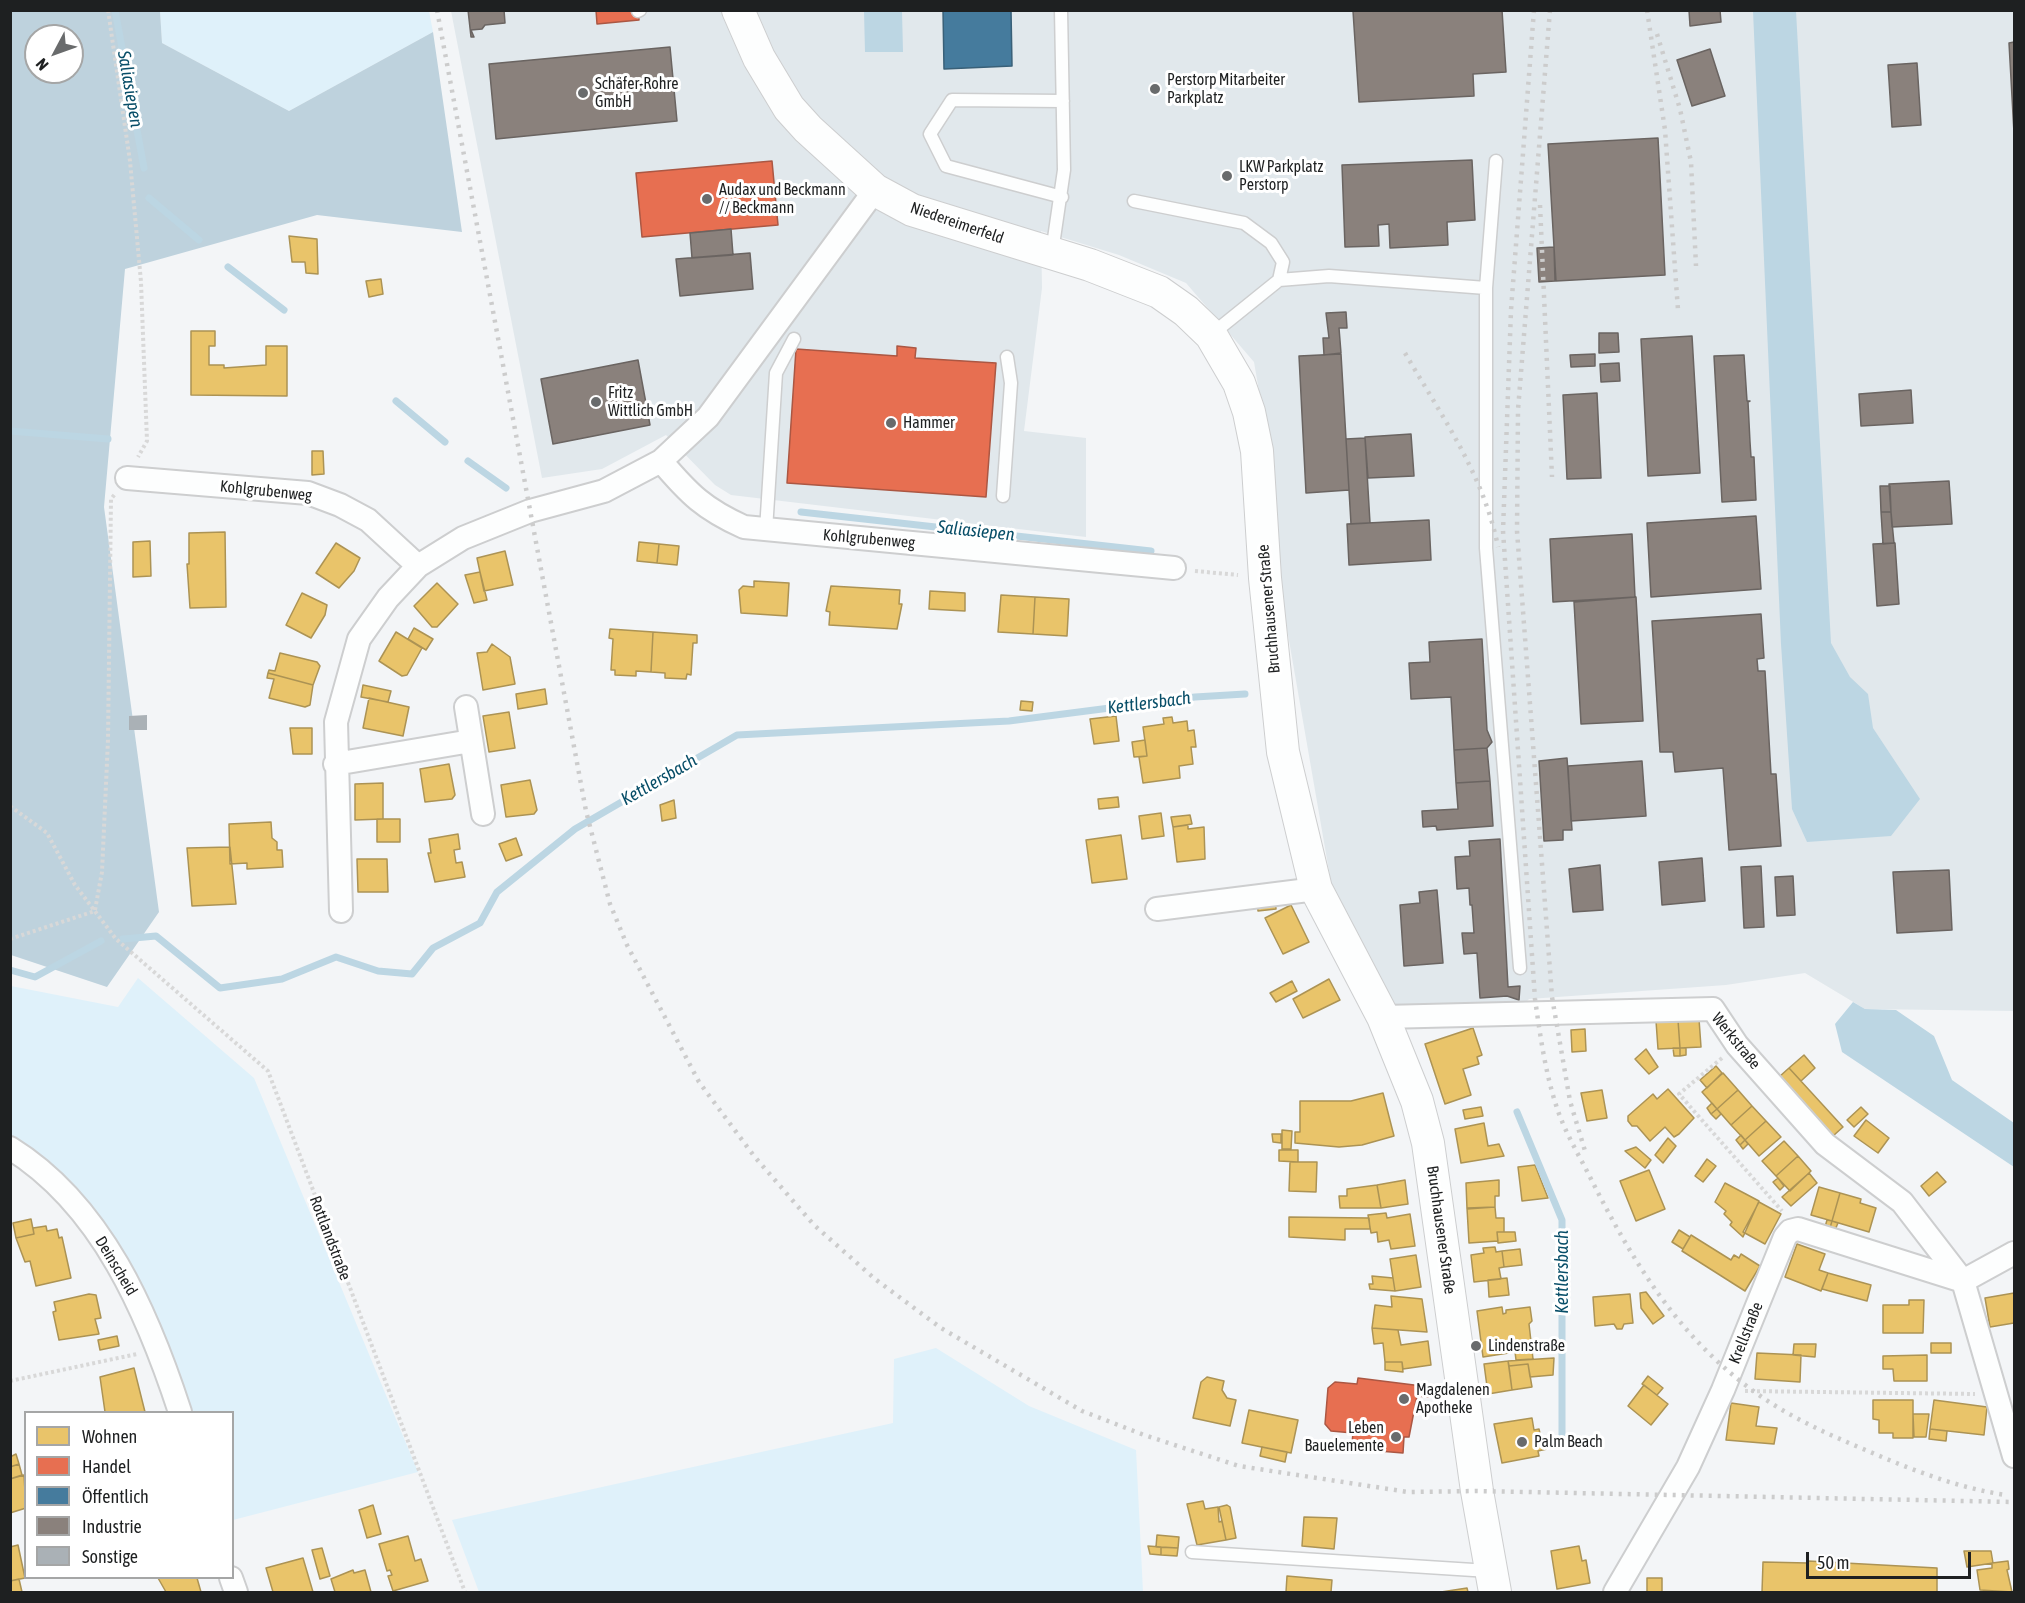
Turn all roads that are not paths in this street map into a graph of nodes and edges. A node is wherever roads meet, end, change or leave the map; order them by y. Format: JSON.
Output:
{"nodes":[{"id":1,"x":738,"y":10,"type":"edge"},
{"id":2,"x":1061,"y":10,"type":"edge"},
{"id":3,"x":1063,"y":101,"type":"junction"},
{"id":4,"x":1496,"y":161,"type":"dead end"},
{"id":5,"x":875,"y":190,"type":"junction"},
{"id":6,"x":1062,"y":198,"type":"junction"},
{"id":7,"x":1134,"y":201,"type":"dead end"},
{"id":8,"x":1052,"y":253,"type":"junction"},
{"id":9,"x":1279,"y":280,"type":"junction"},
{"id":10,"x":1486,"y":288,"type":"junction"},
{"id":11,"x":1211,"y":335,"type":"junction"},
{"id":12,"x":794,"y":339,"type":"dead end"},
{"id":13,"x":1007,"y":357,"type":"dead end"},
{"id":14,"x":661,"y":461,"type":"junction"},
{"id":15,"x":127,"y":478,"type":"road end"},
{"id":16,"x":1003,"y":496,"type":"dead end"},
{"id":17,"x":766,"y":530,"type":"junction"},
{"id":18,"x":418,"y":566,"type":"junction"},
{"id":19,"x":1174,"y":568,"type":"road end"},
{"id":20,"x":466,"y":707,"type":"dead end"},
{"id":21,"x":471,"y":741,"type":"junction"},
{"id":22,"x":335,"y":764,"type":"junction"},
{"id":23,"x":483,"y":814,"type":"dead end"},
{"id":24,"x":1316,"y":889,"type":"junction"},
{"id":25,"x":1157,"y":909,"type":"dead end"},
{"id":26,"x":341,"y":910,"type":"dead end"},
{"id":27,"x":1520,"y":968,"type":"dead end"},
{"id":28,"x":1383,"y":1017,"type":"junction"},
{"id":29,"x":10,"y":1148,"type":"edge"},
{"id":30,"x":2014,"y":1253,"type":"edge"},
{"id":31,"x":1963,"y":1281,"type":"junction"},
{"id":32,"x":179,"y":1411,"type":"edge"},
{"id":33,"x":2014,"y":1456,"type":"edge"},
{"id":34,"x":1192,"y":1552,"type":"dead end"},
{"id":35,"x":1493,"y":1582,"type":"edge"},
{"id":36,"x":1615,"y":1593,"type":"edge"}],
"edges":[{"from":1,"to":5,"type":"street","name":"Niedereimerfeld"},
{"from":2,"to":3,"type":"lane"},
{"from":3,"to":6,"type":"lane"},
{"from":3,"to":6,"type":"lane"},
{"from":4,"to":10,"type":"lane"},
{"from":5,"to":8,"type":"street","name":"Niedereimerfeld"},
{"from":5,"to":14,"type":"street"},
{"from":6,"to":8,"type":"lane"},
{"from":7,"to":9,"type":"lane"},
{"from":8,"to":11,"type":"street","name":"Niedereimerfeld"},
{"from":9,"to":10,"type":"lane"},
{"from":9,"to":11,"type":"lane"},
{"from":10,"to":27,"type":"lane"},
{"from":11,"to":24,"type":"street","name":"Bruchhausener Straße"},
{"from":12,"to":17,"type":"lane"},
{"from":13,"to":16,"type":"lane"},
{"from":14,"to":17,"type":"street","name":"Kohlgrubenweg"},
{"from":14,"to":18,"type":"street"},
{"from":15,"to":18,"type":"street","name":"Kohlgrubenweg"},
{"from":17,"to":19,"type":"street","name":"Kohlgrubenweg"},
{"from":18,"to":22,"type":"street"},
{"from":20,"to":21,"type":"street"},
{"from":21,"to":22,"type":"street"},
{"from":21,"to":23,"type":"street"},
{"from":22,"to":26,"type":"street"},
{"from":24,"to":25,"type":"street"},
{"from":24,"to":28,"type":"street","name":"Bruchhausener Straße"},
{"from":28,"to":31,"type":"street","name":"Werkstraße"},
{"from":28,"to":35,"type":"street","name":"Bruchhausener Straße"},
{"from":29,"to":32,"type":"street","name":"Deinscheid"},
{"from":30,"to":31,"type":"street"},
{"from":31,"to":33,"type":"street"},
{"from":31,"to":36,"type":"street","name":"Krellstraße"},
{"from":34,"to":35,"type":"lane"}]}
